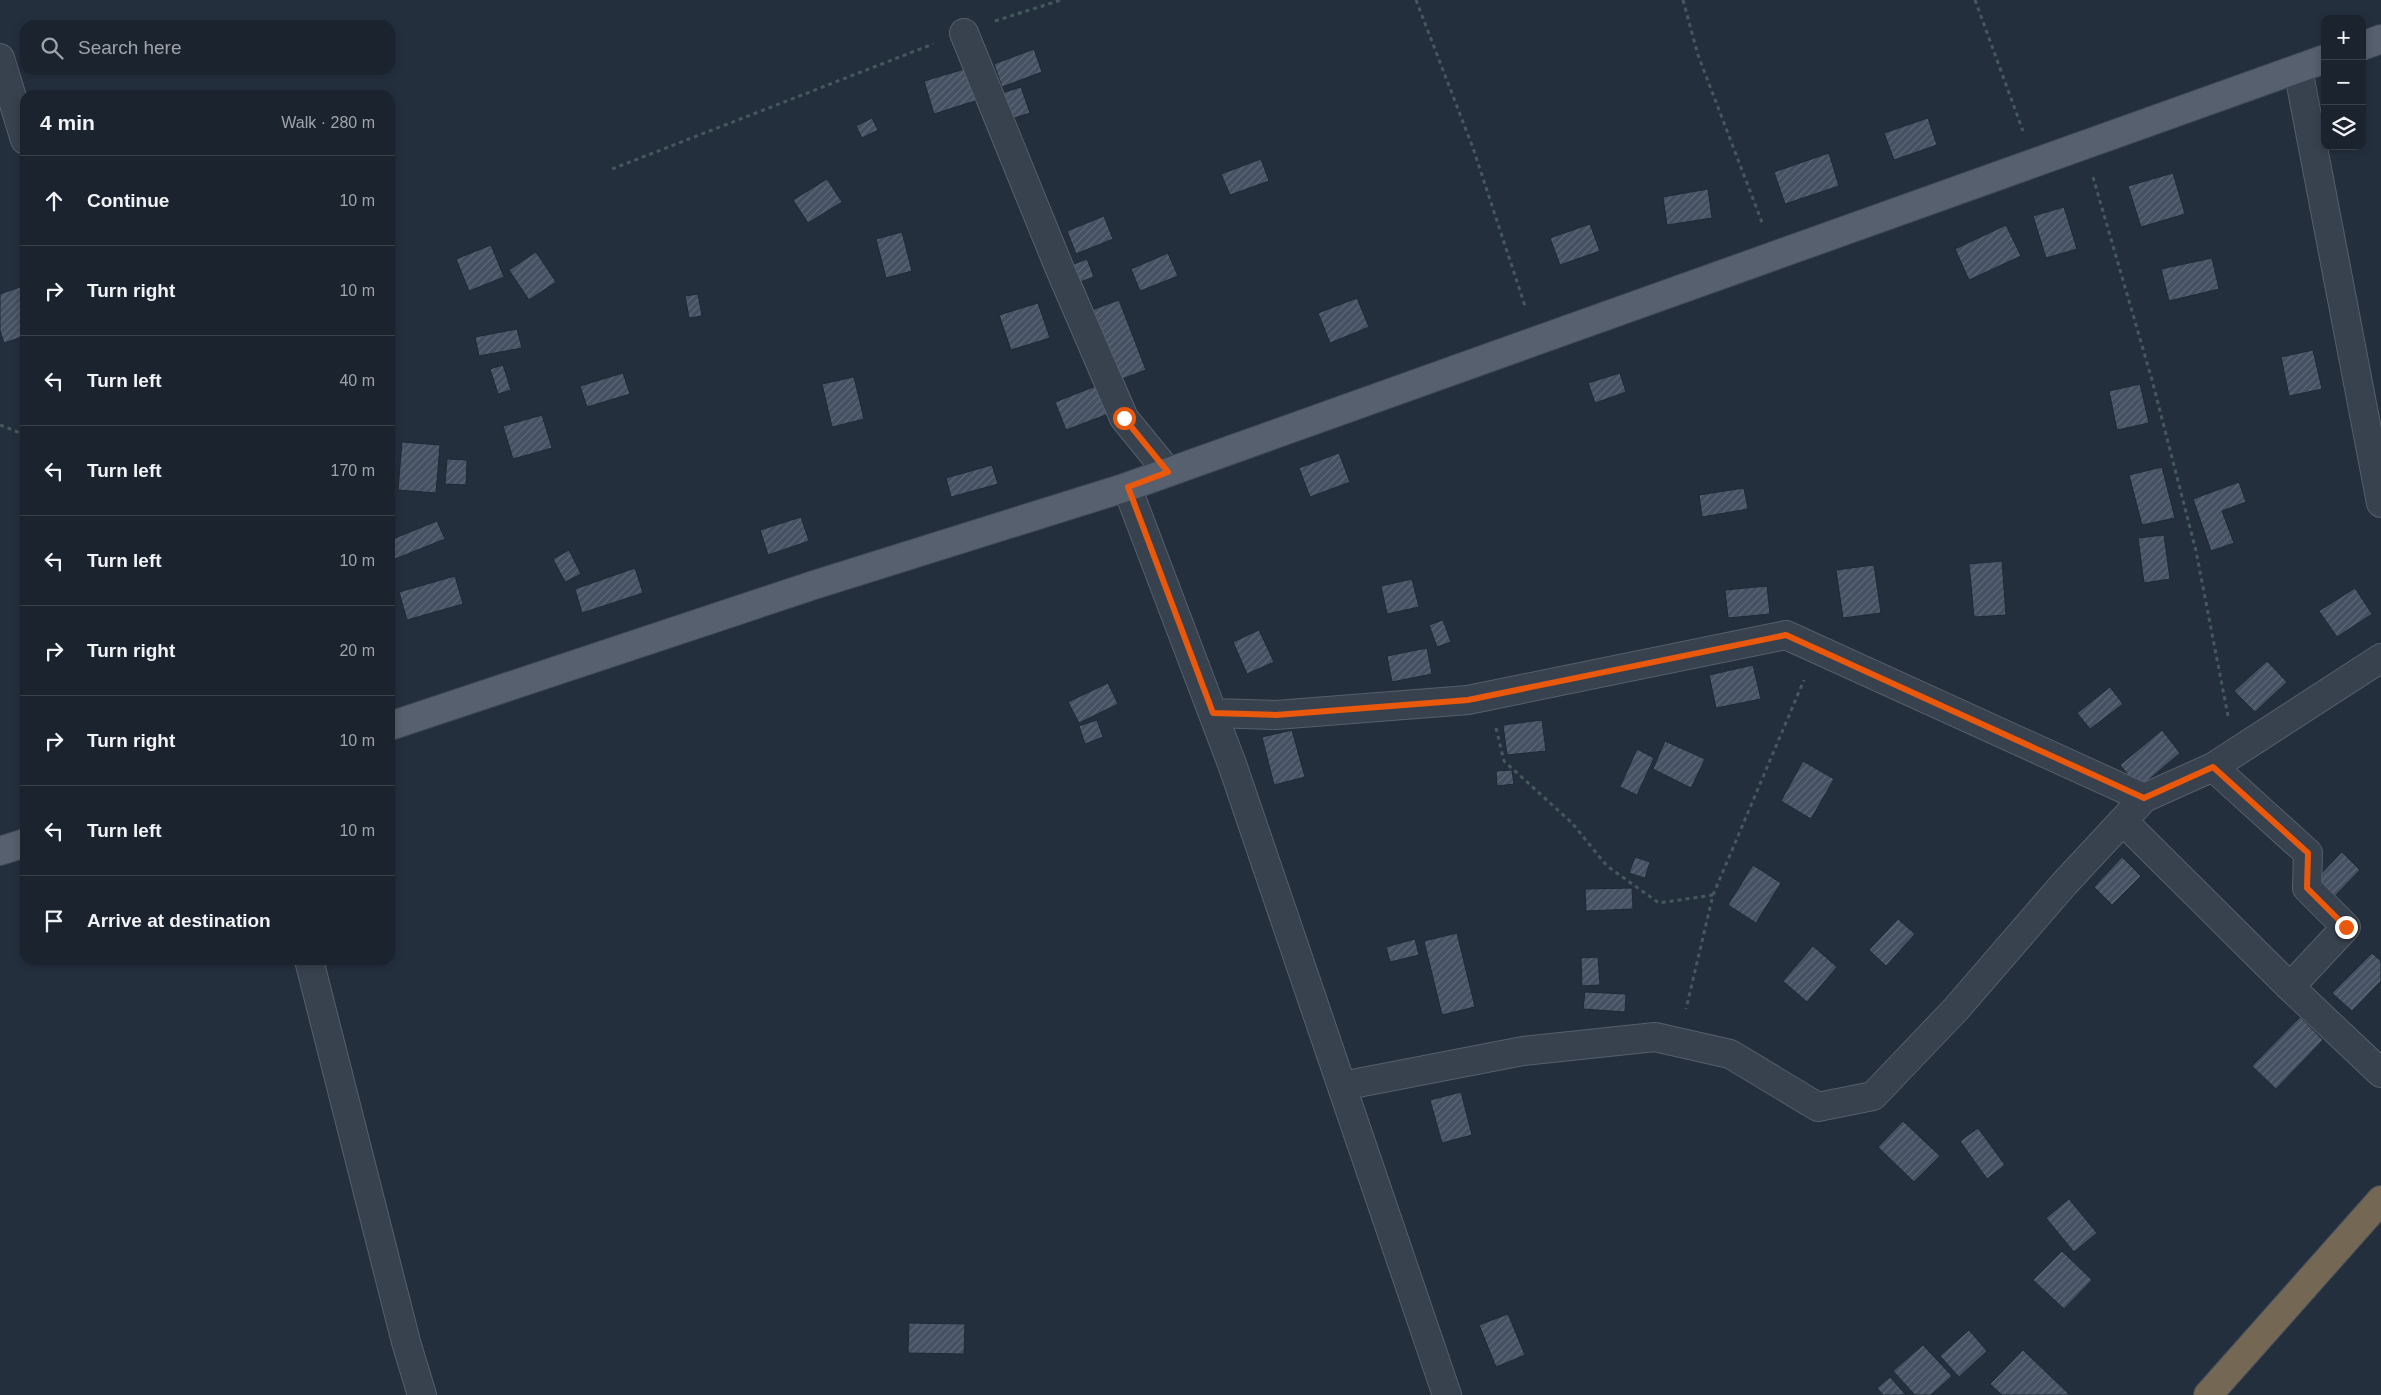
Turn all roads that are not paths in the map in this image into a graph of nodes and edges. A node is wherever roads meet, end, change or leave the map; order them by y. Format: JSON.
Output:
{"nodes":[{"id":1,"x":964,"y":33,"type":"road end"},
{"id":2,"x":2381,"y":39,"type":"edge"},
{"id":3,"x":2366,"y":45,"type":"edge"},
{"id":4,"x":0,"y":58,"type":"edge"},
{"id":5,"x":2322,"y":60,"type":"edge"},
{"id":6,"x":2298,"y":69,"type":"junction"},
{"id":7,"x":20,"y":124,"type":"edge"},
{"id":8,"x":1168,"y":472,"type":"junction"},
{"id":9,"x":1128,"y":487,"type":"junction"},
{"id":10,"x":2381,"y":503,"type":"edge"},
{"id":11,"x":2381,"y":658,"type":"edge"},
{"id":12,"x":1213,"y":713,"type":"junction"},
{"id":13,"x":395,"y":724,"type":"edge"},
{"id":14,"x":2224,"y":760,"type":"junction"},
{"id":15,"x":2144,"y":798,"type":"junction"},
{"id":16,"x":2124,"y":821,"type":"junction"},
{"id":17,"x":20,"y":845,"type":"edge"},
{"id":18,"x":0,"y":851,"type":"edge"},
{"id":19,"x":310,"y":965,"type":"edge"},
{"id":20,"x":2290,"y":987,"type":"junction"},
{"id":21,"x":2381,"y":1073,"type":"edge"},
{"id":22,"x":1342,"y":1086,"type":"junction"},
{"id":23,"x":2381,"y":1200,"type":"edge"},
{"id":24,"x":422,"y":1395,"type":"edge"},
{"id":25,"x":1447,"y":1395,"type":"edge"},
{"id":26,"x":2208,"y":1395,"type":"edge"}],
"edges":[{"from":1,"to":8,"type":"street"},
{"from":2,"to":3,"type":"main road"},
{"from":4,"to":7,"type":"street"},
{"from":5,"to":6,"type":"main road"},
{"from":6,"to":8,"type":"main road"},
{"from":6,"to":10,"type":"street"},
{"from":8,"to":9,"type":"main road"},
{"from":9,"to":12,"type":"street"},
{"from":9,"to":13,"type":"main road"},
{"from":11,"to":14,"type":"street"},
{"from":12,"to":15,"type":"street"},
{"from":12,"to":22,"type":"street"},
{"from":14,"to":15,"type":"street"},
{"from":14,"to":20,"type":"street"},
{"from":15,"to":16,"type":"street"},
{"from":16,"to":20,"type":"street"},
{"from":16,"to":22,"type":"street"},
{"from":17,"to":18,"type":"main road"},
{"from":19,"to":24,"type":"street"},
{"from":20,"to":21,"type":"street"},
{"from":22,"to":25,"type":"street"},
{"from":23,"to":26,"type":"highway"}]}
